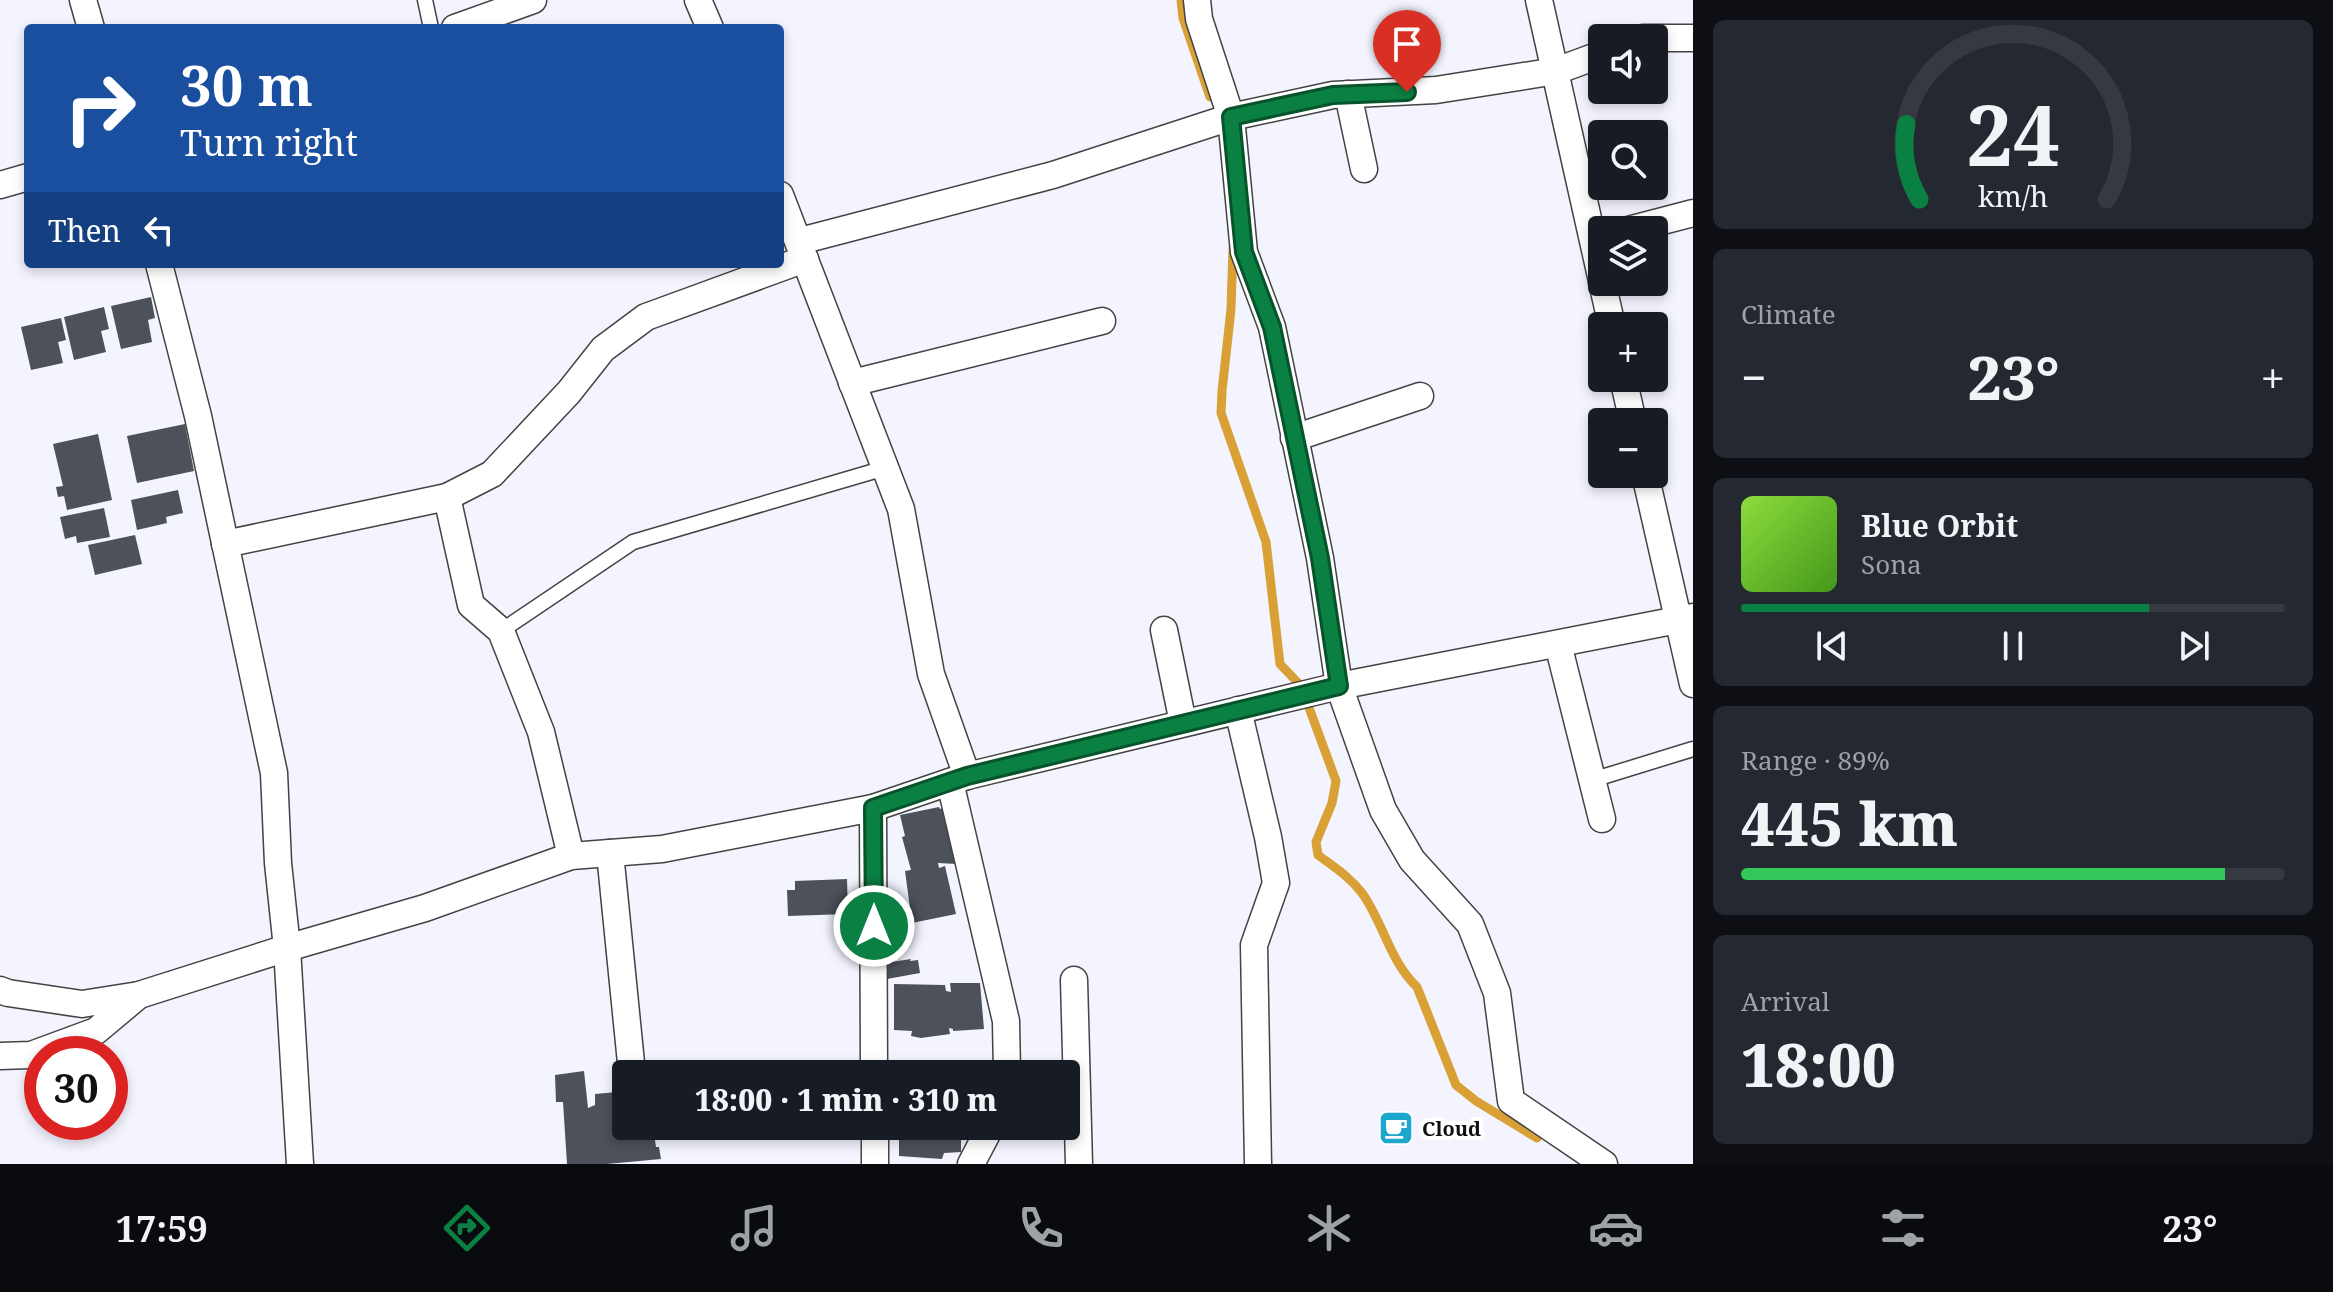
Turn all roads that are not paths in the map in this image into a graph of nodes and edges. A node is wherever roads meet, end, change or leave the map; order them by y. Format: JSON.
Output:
{"nodes":[{"id":1,"x":83,"y":0,"type":"edge"},
{"id":2,"x":425,"y":0,"type":"edge"},
{"id":3,"x":533,"y":0,"type":"edge"},
{"id":4,"x":698,"y":0,"type":"edge"},
{"id":5,"x":1197,"y":0,"type":"edge"},
{"id":6,"x":1539,"y":0,"type":"edge"},
{"id":7,"x":90,"y":24,"type":"edge"},
{"id":8,"x":430,"y":24,"type":"edge"},
{"id":9,"x":466,"y":24,"type":"edge"},
{"id":10,"x":708,"y":24,"type":"edge"},
{"id":11,"x":1668,"y":38,"type":"edge"},
{"id":12,"x":1693,"y":38,"type":"edge"},
{"id":13,"x":1588,"y":59,"type":"edge"},
{"id":14,"x":1556,"y":71,"type":"junction"},
{"id":15,"x":1348,"y":94,"type":"junction"},
{"id":16,"x":1231,"y":117,"type":"junction"},
{"id":17,"x":1364,"y":169,"type":"dead end"},
{"id":18,"x":24,"y":178,"type":"edge"},
{"id":19,"x":0,"y":185,"type":"edge"},
{"id":20,"x":784,"y":205,"type":"edge"},
{"id":21,"x":1693,"y":213,"type":"edge"},
{"id":22,"x":1592,"y":216,"type":"edge"},
{"id":23,"x":1668,"y":220,"type":"edge"},
{"id":24,"x":802,"y":250,"type":"junction"},
{"id":25,"x":784,"y":258,"type":"edge"},
{"id":26,"x":160,"y":268,"type":"edge"},
{"id":27,"x":760,"y":268,"type":"edge"},
{"id":28,"x":1102,"y":321,"type":"dead end"},
{"id":29,"x":852,"y":383,"type":"junction"},
{"id":30,"x":1420,"y":396,"type":"dead end"},
{"id":31,"x":1294,"y":438,"type":"junction"},
{"id":32,"x":885,"y":468,"type":"junction"},
{"id":33,"x":1649,"y":488,"type":"edge"},
{"id":34,"x":447,"y":497,"type":"junction"},
{"id":35,"x":225,"y":544,"type":"junction"},
{"id":36,"x":1685,"y":619,"type":"edge"},
{"id":37,"x":1164,"y":630,"type":"dead end"},
{"id":38,"x":501,"y":631,"type":"junction"},
{"id":39,"x":1558,"y":644,"type":"junction"},
{"id":40,"x":1693,"y":684,"type":"edge"},
{"id":41,"x":1331,"y":688,"type":"junction"},
{"id":42,"x":1238,"y":710,"type":"junction"},
{"id":43,"x":1183,"y":723,"type":"junction"},
{"id":44,"x":1693,"y":749,"type":"edge"},
{"id":45,"x":958,"y":779,"type":"junction"},
{"id":46,"x":1592,"y":780,"type":"junction"},
{"id":47,"x":873,"y":808,"type":"junction"},
{"id":48,"x":1602,"y":819,"type":"dead end"},
{"id":49,"x":610,"y":853,"type":"junction"},
{"id":50,"x":571,"y":856,"type":"junction"},
{"id":51,"x":287,"y":948,"type":"junction"},
{"id":52,"x":1074,"y":980,"type":"dead end"},
{"id":53,"x":0,"y":990,"type":"edge"},
{"id":54,"x":139,"y":995,"type":"junction"},
{"id":55,"x":0,"y":1056,"type":"edge"},
{"id":56,"x":631,"y":1060,"type":"edge"},
{"id":57,"x":874,"y":1060,"type":"edge"},
{"id":58,"x":1007,"y":1060,"type":"edge"},
{"id":59,"x":875,"y":1140,"type":"edge"},
{"id":60,"x":984,"y":1140,"type":"edge"},
{"id":61,"x":300,"y":1164,"type":"edge"},
{"id":62,"x":875,"y":1164,"type":"edge"},
{"id":63,"x":971,"y":1164,"type":"edge"},
{"id":64,"x":1079,"y":1164,"type":"edge"},
{"id":65,"x":1258,"y":1164,"type":"edge"},
{"id":66,"x":1604,"y":1164,"type":"edge"}],
"edges":[{"from":1,"to":7,"type":"street"},
{"from":2,"to":8,"type":"lane"},
{"from":3,"to":9,"type":"street"},
{"from":4,"to":10,"type":"street"},
{"from":5,"to":16,"type":"street"},
{"from":6,"to":14,"type":"street"},
{"from":11,"to":12,"type":"street"},
{"from":13,"to":14,"type":"street"},
{"from":14,"to":15,"type":"street"},
{"from":14,"to":22,"type":"street"},
{"from":15,"to":16,"type":"street"},
{"from":15,"to":17,"type":"street"},
{"from":16,"to":24,"type":"street"},
{"from":16,"to":31,"type":"street"},
{"from":18,"to":19,"type":"street"},
{"from":20,"to":24,"type":"street"},
{"from":21,"to":23,"type":"street"},
{"from":24,"to":25,"type":"street"},
{"from":24,"to":29,"type":"street"},
{"from":26,"to":35,"type":"street"},
{"from":27,"to":34,"type":"street"},
{"from":28,"to":29,"type":"street"},
{"from":29,"to":32,"type":"street"},
{"from":30,"to":31,"type":"street"},
{"from":31,"to":41,"type":"street"},
{"from":32,"to":38,"type":"lane"},
{"from":32,"to":45,"type":"street"},
{"from":33,"to":36,"type":"street"},
{"from":34,"to":35,"type":"street"},
{"from":34,"to":38,"type":"street"},
{"from":35,"to":51,"type":"street"},
{"from":36,"to":39,"type":"street"},
{"from":36,"to":40,"type":"street"},
{"from":37,"to":43,"type":"street"},
{"from":38,"to":50,"type":"street"},
{"from":39,"to":41,"type":"street"},
{"from":39,"to":46,"type":"street"},
{"from":41,"to":42,"type":"street"},
{"from":41,"to":66,"type":"street"},
{"from":42,"to":43,"type":"street"},
{"from":42,"to":65,"type":"street"},
{"from":43,"to":45,"type":"street"},
{"from":44,"to":46,"type":"lane"},
{"from":45,"to":47,"type":"street"},
{"from":45,"to":58,"type":"street"},
{"from":46,"to":48,"type":"street"},
{"from":47,"to":49,"type":"street"},
{"from":47,"to":57,"type":"street"},
{"from":49,"to":50,"type":"street"},
{"from":49,"to":56,"type":"street"},
{"from":50,"to":51,"type":"street"},
{"from":51,"to":54,"type":"street"},
{"from":51,"to":61,"type":"street"},
{"from":52,"to":64,"type":"street"},
{"from":53,"to":54,"type":"street"},
{"from":54,"to":55,"type":"street"},
{"from":59,"to":62,"type":"street"},
{"from":60,"to":63,"type":"street"}]}
